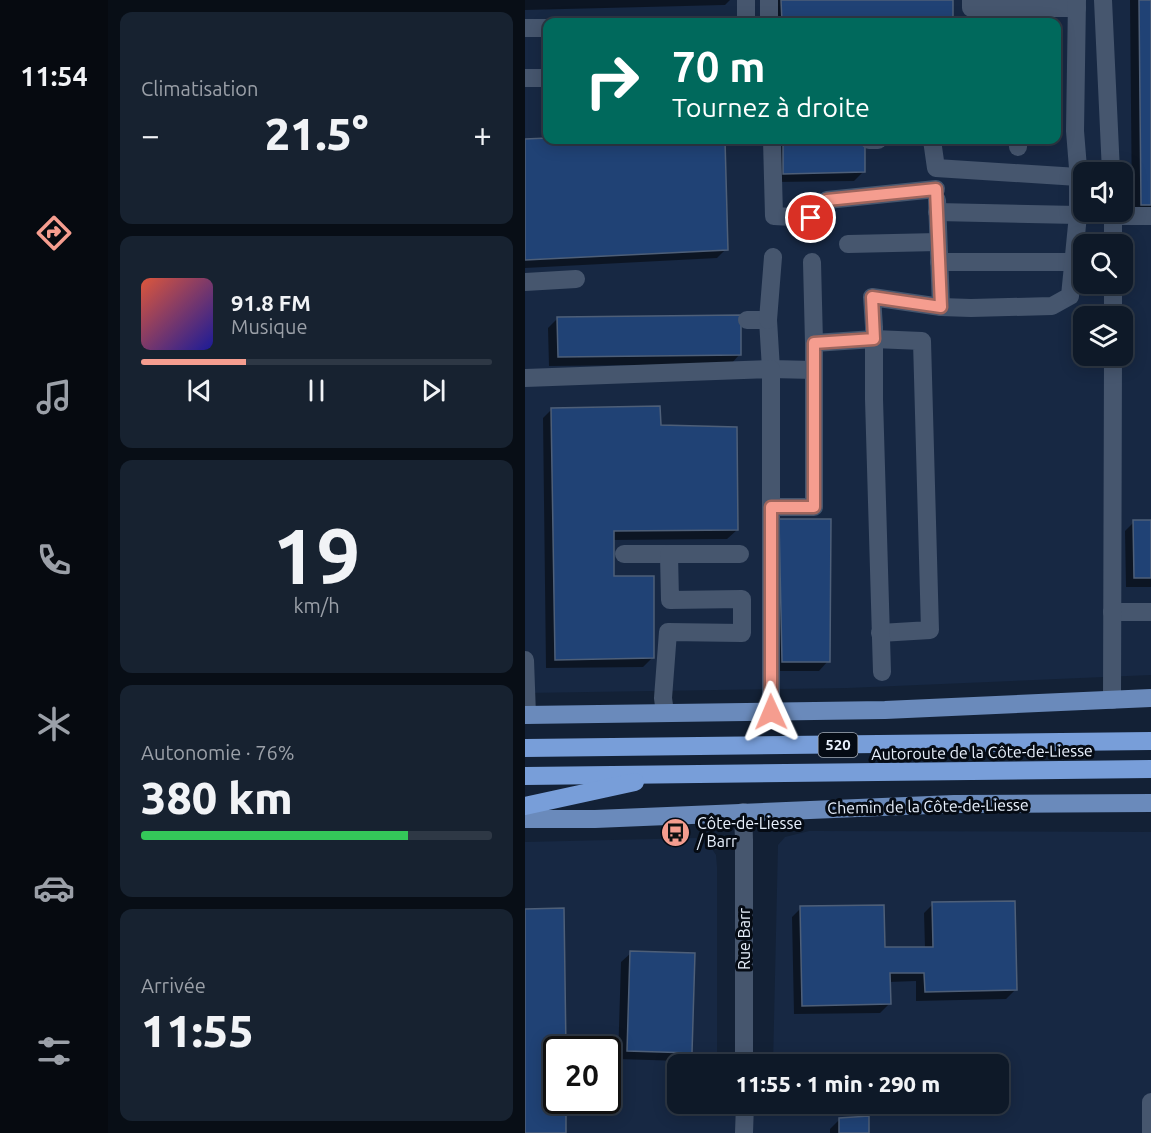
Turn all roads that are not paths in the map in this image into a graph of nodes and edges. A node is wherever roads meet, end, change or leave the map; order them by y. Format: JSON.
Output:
{"nodes":[{"id":1,"x":746,"y":0,"type":"edge"},
{"id":2,"x":769,"y":0,"type":"edge"},
{"id":3,"x":1103,"y":0,"type":"edge"},
{"id":4,"x":1077,"y":4,"type":"edge"},
{"id":5,"x":971,"y":10,"type":"edge"},
{"id":6,"x":1019,"y":15,"type":"edge"},
{"id":7,"x":746,"y":18,"type":"edge"},
{"id":8,"x":769,"y":18,"type":"edge"},
{"id":9,"x":525,"y":28,"type":"edge"},
{"id":10,"x":543,"y":28,"type":"edge"},
{"id":11,"x":525,"y":78,"type":"edge"},
{"id":12,"x":543,"y":78,"type":"edge"},
{"id":13,"x":772,"y":144,"type":"edge"},
{"id":14,"x":933,"y":144,"type":"edge"},
{"id":15,"x":1078,"y":162,"type":"edge"},
{"id":16,"x":1111,"y":162,"type":"edge"},
{"id":17,"x":936,"y":168,"type":"junction"},
{"id":18,"x":1073,"y":177,"type":"edge"},
{"id":19,"x":936,"y":189,"type":"junction"},
{"id":20,"x":937,"y":212,"type":"junction"},
{"id":21,"x":1073,"y":215,"type":"edge"},
{"id":22,"x":1133,"y":215,"type":"edge"},
{"id":23,"x":1151,"y":216,"type":"edge"},
{"id":24,"x":938,"y":242,"type":"junction"},
{"id":25,"x":849,"y":244,"type":"dead end"},
{"id":26,"x":773,"y":257,"type":"dead end"},
{"id":27,"x":812,"y":262,"type":"dead end"},
{"id":28,"x":939,"y":262,"type":"junction"},
{"id":29,"x":1073,"y":262,"type":"edge"},
{"id":30,"x":1073,"y":270,"type":"edge"},
{"id":31,"x":576,"y":279,"type":"dead end"},
{"id":32,"x":525,"y":282,"type":"edge"},
{"id":33,"x":941,"y":307,"type":"junction"},
{"id":34,"x":747,"y":320,"type":"dead end"},
{"id":35,"x":768,"y":320,"type":"junction"},
{"id":36,"x":874,"y":339,"type":"junction"},
{"id":37,"x":814,"y":343,"type":"junction"},
{"id":38,"x":1113,"y":366,"type":"edge"},
{"id":39,"x":771,"y":369,"type":"junction"},
{"id":40,"x":814,"y":370,"type":"junction"},
{"id":41,"x":525,"y":378,"type":"edge"},
{"id":42,"x":771,"y":507,"type":"junction"},
{"id":43,"x":624,"y":554,"type":"dead end"},
{"id":44,"x":669,"y":554,"type":"junction"},
{"id":45,"x":740,"y":554,"type":"dead end"},
{"id":46,"x":670,"y":600,"type":"junction"},
{"id":47,"x":1112,"y":612,"type":"junction"},
{"id":48,"x":1151,"y":612,"type":"edge"},
{"id":49,"x":668,"y":632,"type":"junction"},
{"id":50,"x":880,"y":633,"type":"junction"},
{"id":51,"x":525,"y":660,"type":"edge"},
{"id":52,"x":882,"y":672,"type":"dead end"},
{"id":53,"x":1151,"y":698,"type":"edge"},
{"id":54,"x":1112,"y":700,"type":"junction"},
{"id":55,"x":771,"y":712,"type":"junction"},
{"id":56,"x":665,"y":713,"type":"junction"},
{"id":57,"x":526,"y":715,"type":"edge"},
{"id":58,"x":1151,"y":741,"type":"edge"},
{"id":59,"x":525,"y":748,"type":"edge"},
{"id":60,"x":1151,"y":769,"type":"edge"},
{"id":61,"x":674,"y":774,"type":"junction"},
{"id":62,"x":525,"y":776,"type":"edge"},
{"id":63,"x":1151,"y":803,"type":"edge"},
{"id":64,"x":525,"y":806,"type":"edge"},
{"id":65,"x":743,"y":812,"type":"junction"},
{"id":66,"x":525,"y":819,"type":"edge"},
{"id":67,"x":744,"y":1054,"type":"edge"},
{"id":68,"x":1151,"y":1102,"type":"edge"},
{"id":69,"x":745,"y":1114,"type":"edge"},
{"id":70,"x":744,"y":1133,"type":"edge"},
{"id":71,"x":1151,"y":1133,"type":"edge"}],
"edges":[{"from":1,"to":7,"type":"street"},
{"from":2,"to":8,"type":"street"},
{"from":3,"to":16,"type":"street"},
{"from":4,"to":6,"type":"street"},
{"from":4,"to":15,"type":"street"},
{"from":5,"to":6,"type":"street"},
{"from":9,"to":10,"type":"street"},
{"from":11,"to":12,"type":"street"},
{"from":13,"to":19,"type":"street"},
{"from":14,"to":17,"type":"street"},
{"from":17,"to":18,"type":"street"},
{"from":17,"to":19,"type":"street"},
{"from":19,"to":20,"type":"street"},
{"from":20,"to":21,"type":"street"},
{"from":20,"to":24,"type":"street"},
{"from":22,"to":23,"type":"street"},
{"from":24,"to":25,"type":"street"},
{"from":24,"to":28,"type":"street"},
{"from":26,"to":35,"type":"street"},
{"from":27,"to":37,"type":"street"},
{"from":28,"to":29,"type":"street"},
{"from":28,"to":33,"type":"street"},
{"from":30,"to":33,"type":"street"},
{"from":31,"to":32,"type":"street"},
{"from":33,"to":36,"type":"street"},
{"from":34,"to":35,"type":"street"},
{"from":35,"to":39,"type":"street"},
{"from":36,"to":37,"type":"street"},
{"from":36,"to":50,"type":"street"},
{"from":36,"to":50,"type":"street"},
{"from":37,"to":40,"type":"street"},
{"from":38,"to":47,"type":"street"},
{"from":39,"to":40,"type":"street"},
{"from":39,"to":41,"type":"street"},
{"from":39,"to":42,"type":"street"},
{"from":40,"to":42,"type":"street"},
{"from":42,"to":55,"type":"street"},
{"from":43,"to":44,"type":"street"},
{"from":44,"to":45,"type":"street"},
{"from":44,"to":46,"type":"street"},
{"from":46,"to":49,"type":"street"},
{"from":46,"to":49,"type":"street"},
{"from":47,"to":48,"type":"street"},
{"from":47,"to":54,"type":"street"},
{"from":49,"to":56,"type":"street"},
{"from":50,"to":52,"type":"street"},
{"from":51,"to":57,"type":"street"},
{"from":53,"to":54,"type":"main road"},
{"from":54,"to":55,"type":"main road"},
{"from":55,"to":56,"type":"main road"},
{"from":56,"to":57,"type":"main road"},
{"from":58,"to":59,"type":"highway","name":"Autoroute de la Côte-de-Liesse","number":"520"},
{"from":60,"to":61,"type":"highway","name":"Autoroute de la Côte-de-Liesse","number":"520"},
{"from":61,"to":62,"type":"highway","name":"Autoroute de la Côte-de-Liesse","number":"520"},
{"from":61,"to":64,"type":"highway"},
{"from":63,"to":65,"type":"main road","name":"Chemin de la Côte-de-Liesse"},
{"from":65,"to":66,"type":"main road","name":"Chemin de la Côte-de-Liesse"},
{"from":65,"to":67,"type":"street","name":"Rue Barr"},
{"from":68,"to":71,"type":"street"},
{"from":69,"to":70,"type":"street"}]}
